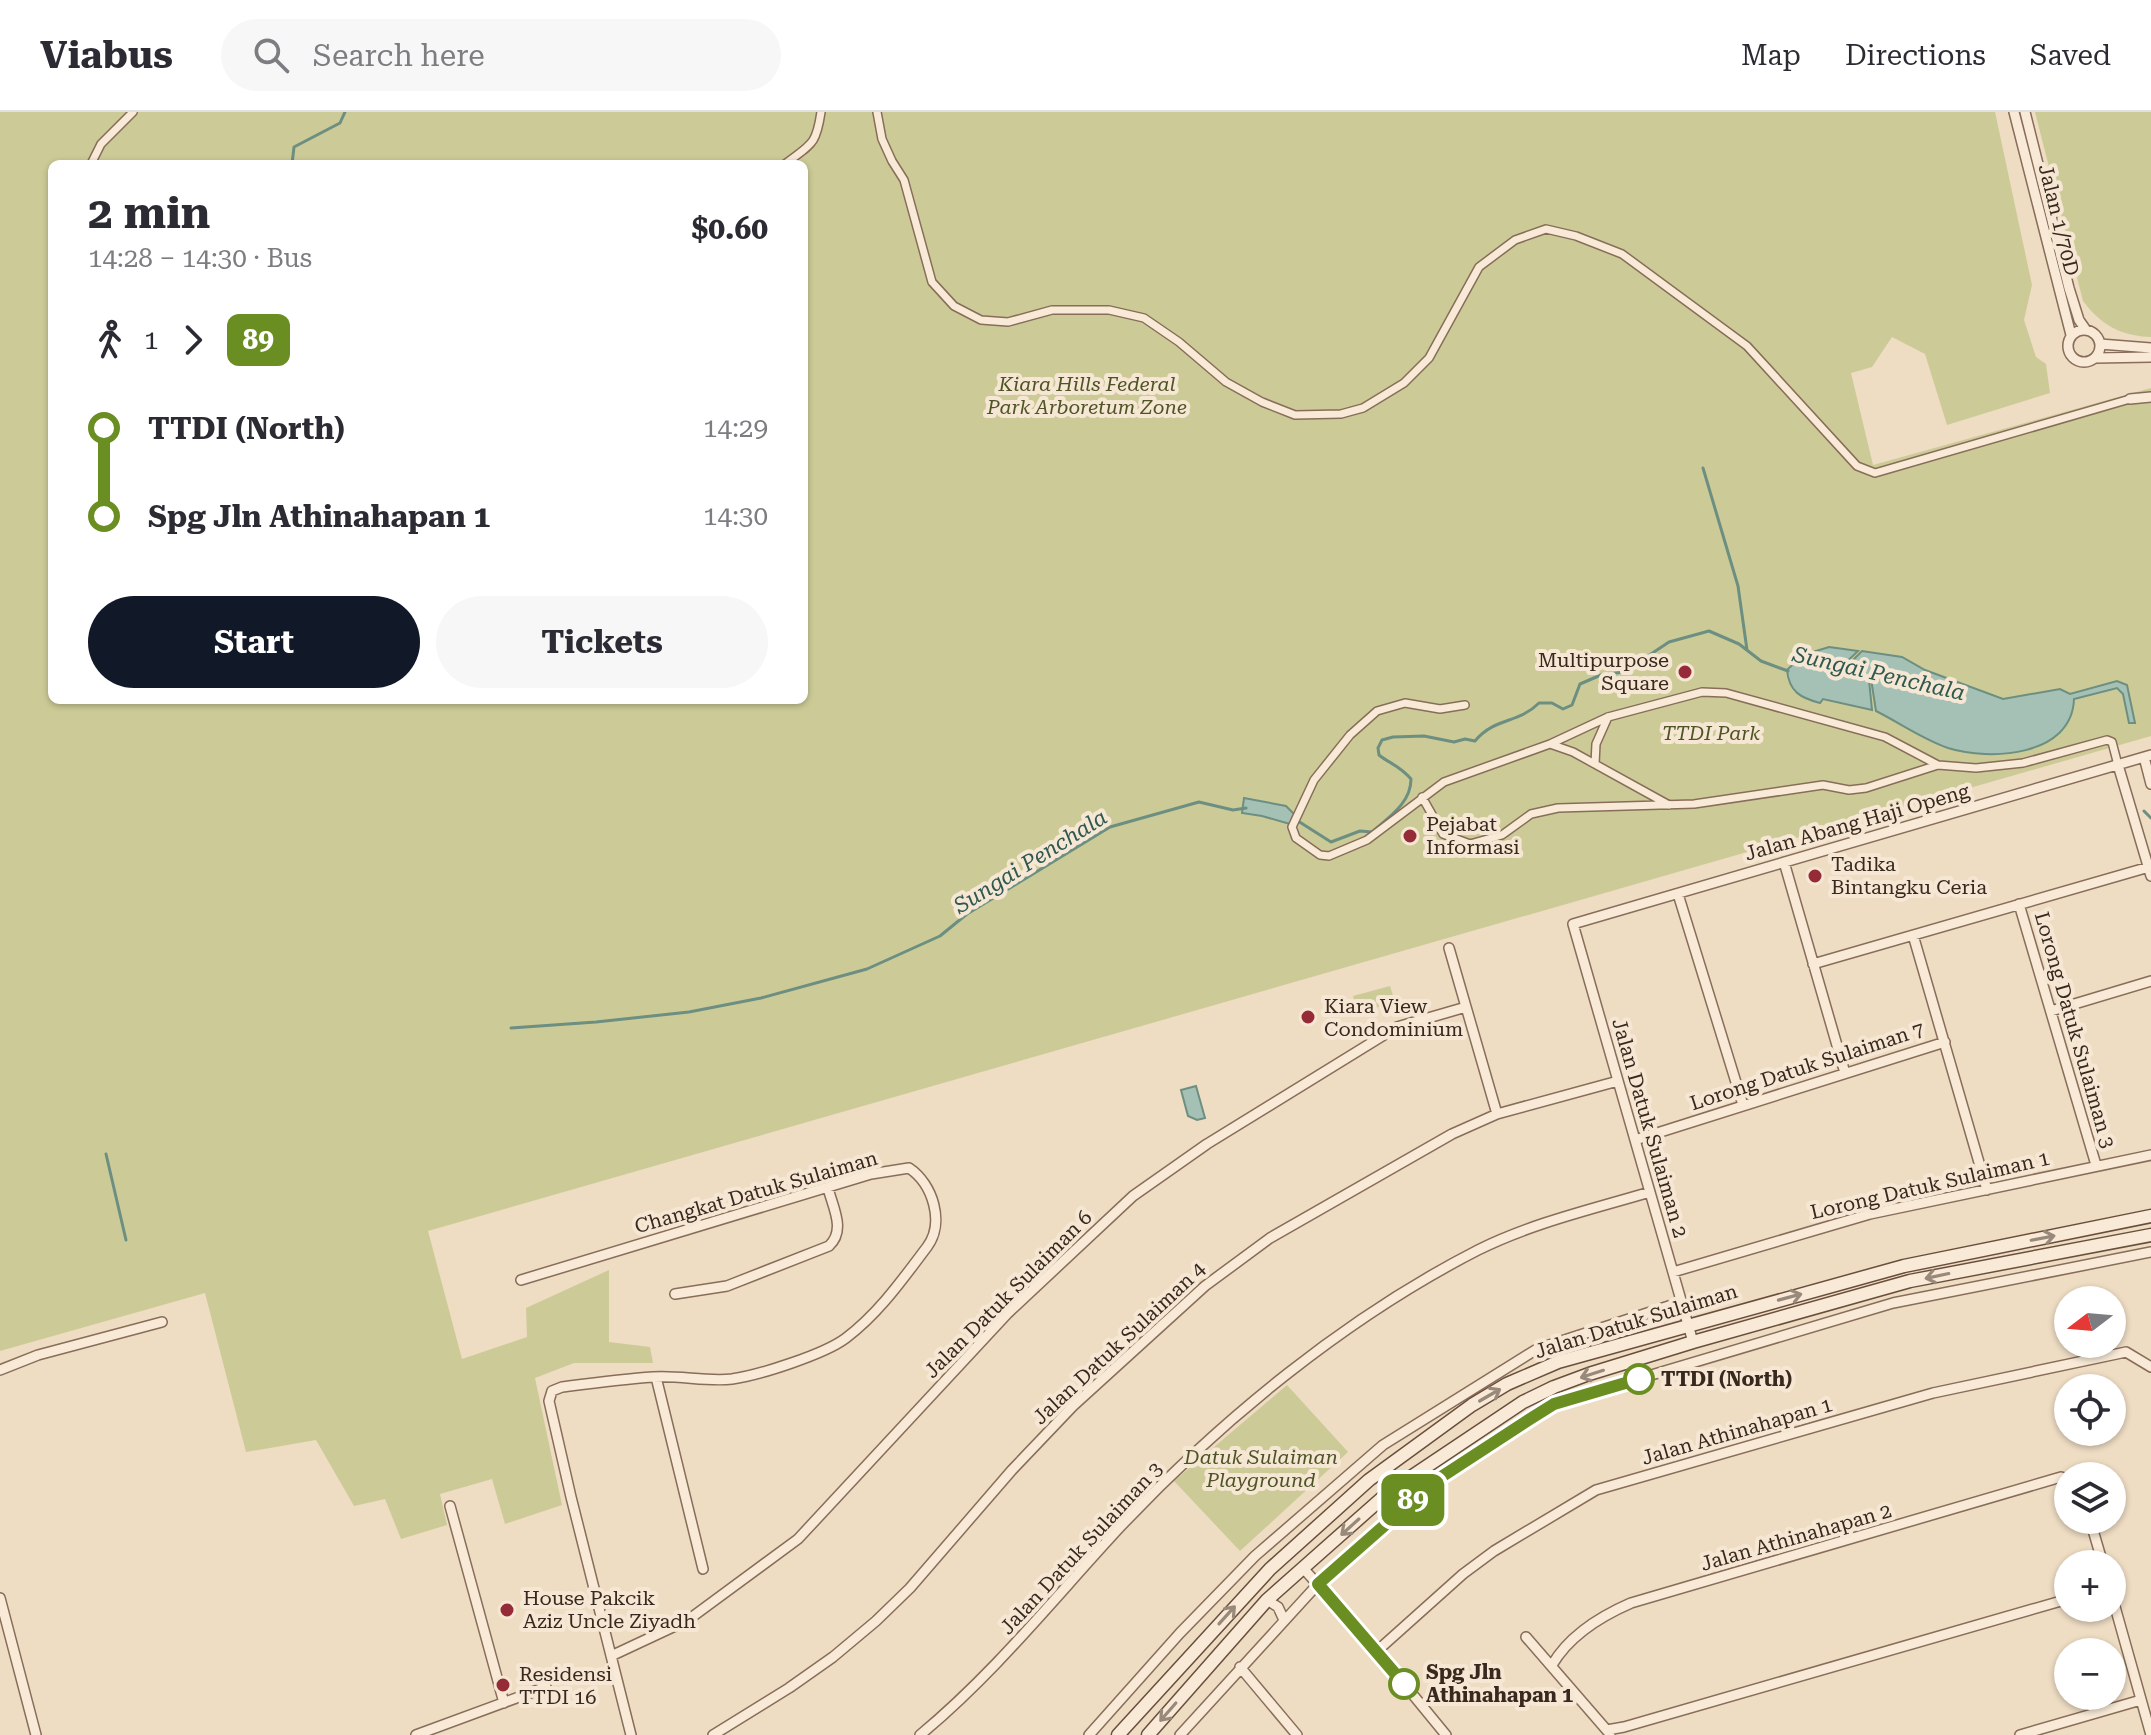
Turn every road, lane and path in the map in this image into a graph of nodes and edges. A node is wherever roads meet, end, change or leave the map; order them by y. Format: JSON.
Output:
{"nodes":[{"id":1,"x":133,"y":112,"type":"edge"},
{"id":2,"x":821,"y":112,"type":"edge"},
{"id":3,"x":877,"y":112,"type":"edge"},
{"id":4,"x":2014,"y":112,"type":"edge"},
{"id":5,"x":2025,"y":112,"type":"edge"},
{"id":6,"x":93,"y":160,"type":"edge"},
{"id":7,"x":791,"y":160,"type":"edge"},
{"id":8,"x":2086,"y":330,"type":"junction"},
{"id":9,"x":2071,"y":335,"type":"junction"},
{"id":10,"x":2100,"y":344,"type":"junction"},
{"id":11,"x":2151,"y":348,"type":"edge"},
{"id":12,"x":2151,"y":357,"type":"edge"},
{"id":13,"x":2095,"y":358,"type":"junction"},
{"id":14,"x":2151,"y":397,"type":"edge"},
{"id":15,"x":2130,"y":399,"type":"joint"},
{"id":16,"x":1465,"y":705,"type":"dead end"},
{"id":17,"x":1608,"y":717,"type":"junction"},
{"id":18,"x":1550,"y":744,"type":"junction"},
{"id":19,"x":2147,"y":756,"type":"edge"},
{"id":20,"x":1595,"y":764,"type":"junction"},
{"id":21,"x":1938,"y":765,"type":"junction"},
{"id":22,"x":2118,"y":765,"type":"junction"},
{"id":23,"x":2151,"y":784,"type":"edge"},
{"id":24,"x":1422,"y":797,"type":"junction"},
{"id":25,"x":1670,"y":805,"type":"junction"},
{"id":26,"x":1784,"y":862,"type":"junction"},
{"id":27,"x":2150,"y":872,"type":"edge"},
{"id":28,"x":1678,"y":894,"type":"junction"},
{"id":29,"x":2019,"y":904,"type":"junction"},
{"id":30,"x":1573,"y":924,"type":"joint"},
{"id":31,"x":1913,"y":935,"type":"junction"},
{"id":32,"x":1449,"y":948,"type":"dead end"},
{"id":33,"x":1813,"y":964,"type":"junction"},
{"id":34,"x":2151,"y":981,"type":"edge"},
{"id":35,"x":1466,"y":1007,"type":"junction"},
{"id":36,"x":2051,"y":1011,"type":"junction"},
{"id":37,"x":1945,"y":1042,"type":"junction"},
{"id":38,"x":1845,"y":1073,"type":"junction"},
{"id":39,"x":1618,"y":1081,"type":"junction"},
{"id":40,"x":1743,"y":1105,"type":"junction"},
{"id":41,"x":1497,"y":1114,"type":"junction"},
{"id":42,"x":1635,"y":1140,"type":"junction"},
{"id":43,"x":2151,"y":1155,"type":"edge"},
{"id":44,"x":2096,"y":1165,"type":"junction"},
{"id":45,"x":828,"y":1188,"type":"junction"},
{"id":46,"x":1987,"y":1190,"type":"junction"},
{"id":47,"x":1650,"y":1192,"type":"junction"},
{"id":48,"x":2151,"y":1216,"type":"edge"},
{"id":49,"x":2151,"y":1235,"type":"edge"},
{"id":50,"x":2151,"y":1252,"type":"edge"},
{"id":51,"x":1972,"y":1269,"type":"junction"},
{"id":52,"x":1673,"y":1272,"type":"junction"},
{"id":53,"x":521,"y":1280,"type":"dead end"},
{"id":54,"x":1976,"y":1286,"type":"junction"},
{"id":55,"x":675,"y":1294,"type":"dead end"},
{"id":56,"x":1681,"y":1302,"type":"junction"},
{"id":57,"x":162,"y":1322,"type":"dead end"},
{"id":58,"x":1688,"y":1325,"type":"junction"},
{"id":59,"x":1693,"y":1342,"type":"junction"},
{"id":60,"x":2151,"y":1367,"type":"edge"},
{"id":61,"x":0,"y":1370,"type":"edge"},
{"id":62,"x":656,"y":1377,"type":"junction"},
{"id":63,"x":1427,"y":1437,"type":"junction"},
{"id":64,"x":1469,"y":1437,"type":"junction"},
{"id":65,"x":2054,"y":1479,"type":"edge"},
{"id":66,"x":450,"y":1506,"type":"dead end"},
{"id":67,"x":1303,"y":1568,"type":"junction"},
{"id":68,"x":703,"y":1569,"type":"dead end"},
{"id":69,"x":1318,"y":1584,"type":"junction"},
{"id":70,"x":0,"y":1598,"type":"edge"},
{"id":71,"x":1267,"y":1600,"type":"junction"},
{"id":72,"x":2054,"y":1603,"type":"edge"},
{"id":73,"x":1284,"y":1620,"type":"junction"},
{"id":74,"x":2119,"y":1622,"type":"edge"},
{"id":75,"x":1526,"y":1637,"type":"dead end"},
{"id":76,"x":1377,"y":1651,"type":"junction"},
{"id":77,"x":611,"y":1656,"type":"junction"},
{"id":78,"x":1552,"y":1665,"type":"junction"},
{"id":79,"x":1240,"y":1667,"type":"junction"},
{"id":80,"x":546,"y":1687,"type":"dead end"},
{"id":81,"x":2141,"y":1700,"type":"junction"},
{"id":82,"x":504,"y":1703,"type":"junction"},
{"id":83,"x":1609,"y":1732,"type":"edge"},
{"id":84,"x":36,"y":1735,"type":"edge"},
{"id":85,"x":416,"y":1735,"type":"edge"},
{"id":86,"x":631,"y":1735,"type":"edge"},
{"id":87,"x":713,"y":1735,"type":"edge"},
{"id":88,"x":920,"y":1735,"type":"edge"},
{"id":89,"x":1089,"y":1735,"type":"edge"},
{"id":90,"x":1118,"y":1735,"type":"edge"},
{"id":91,"x":1148,"y":1735,"type":"edge"},
{"id":92,"x":1180,"y":1735,"type":"edge"},
{"id":93,"x":1297,"y":1735,"type":"edge"},
{"id":94,"x":1446,"y":1735,"type":"edge"},
{"id":95,"x":2020,"y":1735,"type":"edge"},
{"id":96,"x":2151,"y":1735,"type":"edge"}],
"edges":[{"from":1,"to":6,"type":"street"},
{"from":2,"to":7,"type":"street"},
{"from":3,"to":15,"type":"street"},
{"from":4,"to":9,"type":"street","name":"Jalan 1/70D"},
{"from":5,"to":8,"type":"street","name":"Jalan 1/70D"},
{"from":8,"to":9,"type":"street"},
{"from":8,"to":10,"type":"street"},
{"from":9,"to":13,"type":"street"},
{"from":10,"to":11,"type":"street"},
{"from":10,"to":13,"type":"street"},
{"from":12,"to":13,"type":"street"},
{"from":14,"to":15,"type":"street"},
{"from":16,"to":24,"type":"street"},
{"from":17,"to":18,"type":"street"},
{"from":17,"to":20,"type":"street"},
{"from":17,"to":21,"type":"street"},
{"from":18,"to":20,"type":"street"},
{"from":18,"to":24,"type":"street"},
{"from":19,"to":22,"type":"street","name":"Jalan Abang Haji Openg"},
{"from":19,"to":23,"type":"street"},
{"from":20,"to":25,"type":"street"},
{"from":21,"to":22,"type":"street"},
{"from":21,"to":25,"type":"street"},
{"from":22,"to":26,"type":"street","name":"Jalan Abang Haji Openg"},
{"from":22,"to":27,"type":"street"},
{"from":24,"to":25,"type":"street"},
{"from":26,"to":28,"type":"street","name":"Jalan Abang Haji Openg"},
{"from":26,"to":33,"type":"street"},
{"from":27,"to":29,"type":"street"},
{"from":28,"to":30,"type":"street","name":"Jalan Abang Haji Openg"},
{"from":28,"to":40,"type":"street"},
{"from":29,"to":31,"type":"street"},
{"from":29,"to":36,"type":"street","name":"Lorong Datuk Sulaiman 3"},
{"from":30,"to":39,"type":"street","name":"Jalan Datuk Sulaiman 2"},
{"from":31,"to":33,"type":"street"},
{"from":31,"to":37,"type":"street"},
{"from":32,"to":35,"type":"street"},
{"from":33,"to":38,"type":"street"},
{"from":34,"to":36,"type":"street"},
{"from":35,"to":41,"type":"street"},
{"from":35,"to":77,"type":"street","name":"Jalan Datuk Sulaiman 6"},
{"from":36,"to":44,"type":"street","name":"Lorong Datuk Sulaiman 3"},
{"from":37,"to":38,"type":"street","name":"Lorong Datuk Sulaiman 7"},
{"from":37,"to":46,"type":"street"},
{"from":38,"to":40,"type":"street","name":"Lorong Datuk Sulaiman 7"},
{"from":39,"to":41,"type":"street","name":"Jalan Datuk Sulaiman 4"},
{"from":39,"to":42,"type":"street","name":"Jalan Datuk Sulaiman 2"},
{"from":40,"to":42,"type":"street","name":"Lorong Datuk Sulaiman 7"},
{"from":41,"to":87,"type":"street","name":"Jalan Datuk Sulaiman 4"},
{"from":42,"to":47,"type":"street","name":"Jalan Datuk Sulaiman 2"},
{"from":43,"to":44,"type":"street","name":"Lorong Datuk Sulaiman 1"},
{"from":44,"to":46,"type":"street","name":"Lorong Datuk Sulaiman 1"},
{"from":45,"to":53,"type":"street","name":"Changkat Datuk Sulaiman"},
{"from":45,"to":55,"type":"street"},
{"from":45,"to":62,"type":"street","name":"Changkat Datuk Sulaiman"},
{"from":46,"to":52,"type":"street","name":"Lorong Datuk Sulaiman 1"},
{"from":47,"to":52,"type":"street","name":"Jalan Datuk Sulaiman 2"},
{"from":47,"to":88,"type":"street","name":"Jalan Datuk Sulaiman 3"},
{"from":58,"to":48,"type":"main road","name":"Jalan Datuk Sulaiman","one_way":true},
{"from":49,"to":51,"type":"main road","name":"Jalan Datuk Sulaiman"},
{"from":50,"to":54,"type":"street"},
{"from":51,"to":54,"type":"street"},
{"from":51,"to":59,"type":"main road","name":"Jalan Datuk Sulaiman","one_way":true},
{"from":52,"to":56,"type":"street","name":"Jalan Datuk Sulaiman 2"},
{"from":54,"to":69,"type":"street"},
{"from":56,"to":58,"type":"street","name":"Jalan Datuk Sulaiman 2"},
{"from":56,"to":89,"type":"street","name":"Jalan Datuk Sulaiman"},
{"from":57,"to":61,"type":"street"},
{"from":58,"to":59,"type":"street","name":"Jalan Datuk Sulaiman 2"},
{"from":63,"to":58,"type":"main road","name":"Jalan Datuk Sulaiman","one_way":true},
{"from":59,"to":64,"type":"main road","name":"Jalan Datuk Sulaiman","one_way":true},
{"from":60,"to":76,"type":"street","name":"Jalan Athinahapan 1"},
{"from":62,"to":68,"type":"street"},
{"from":62,"to":77,"type":"street","name":"Changkat Datuk Sulaiman"},
{"from":63,"to":64,"type":"main road"},
{"from":90,"to":63,"type":"main road","name":"Jalan Datuk Sulaiman","one_way":true},
{"from":64,"to":67,"type":"main road","name":"Jalan Datuk Sulaiman","one_way":true},
{"from":65,"to":78,"type":"street","name":"Jalan Athinahapan 2"},
{"from":66,"to":82,"type":"street"},
{"from":67,"to":69,"type":"street"},
{"from":67,"to":71,"type":"main road","name":"Jalan Datuk Sulaiman"},
{"from":69,"to":73,"type":"street"},
{"from":69,"to":76,"type":"street"},
{"from":70,"to":84,"type":"street"},
{"from":71,"to":73,"type":"street"},
{"from":71,"to":91,"type":"main road","name":"Jalan Datuk Sulaiman","one_way":true},
{"from":72,"to":83,"type":"street"},
{"from":73,"to":79,"type":"street"},
{"from":74,"to":81,"type":"street"},
{"from":75,"to":78,"type":"street"},
{"from":76,"to":94,"type":"street"},
{"from":77,"to":86,"type":"street"},
{"from":78,"to":83,"type":"street"},
{"from":79,"to":92,"type":"street"},
{"from":79,"to":93,"type":"street"},
{"from":80,"to":82,"type":"street"},
{"from":81,"to":95,"type":"street"},
{"from":81,"to":96,"type":"street"},
{"from":82,"to":85,"type":"street"}]}
